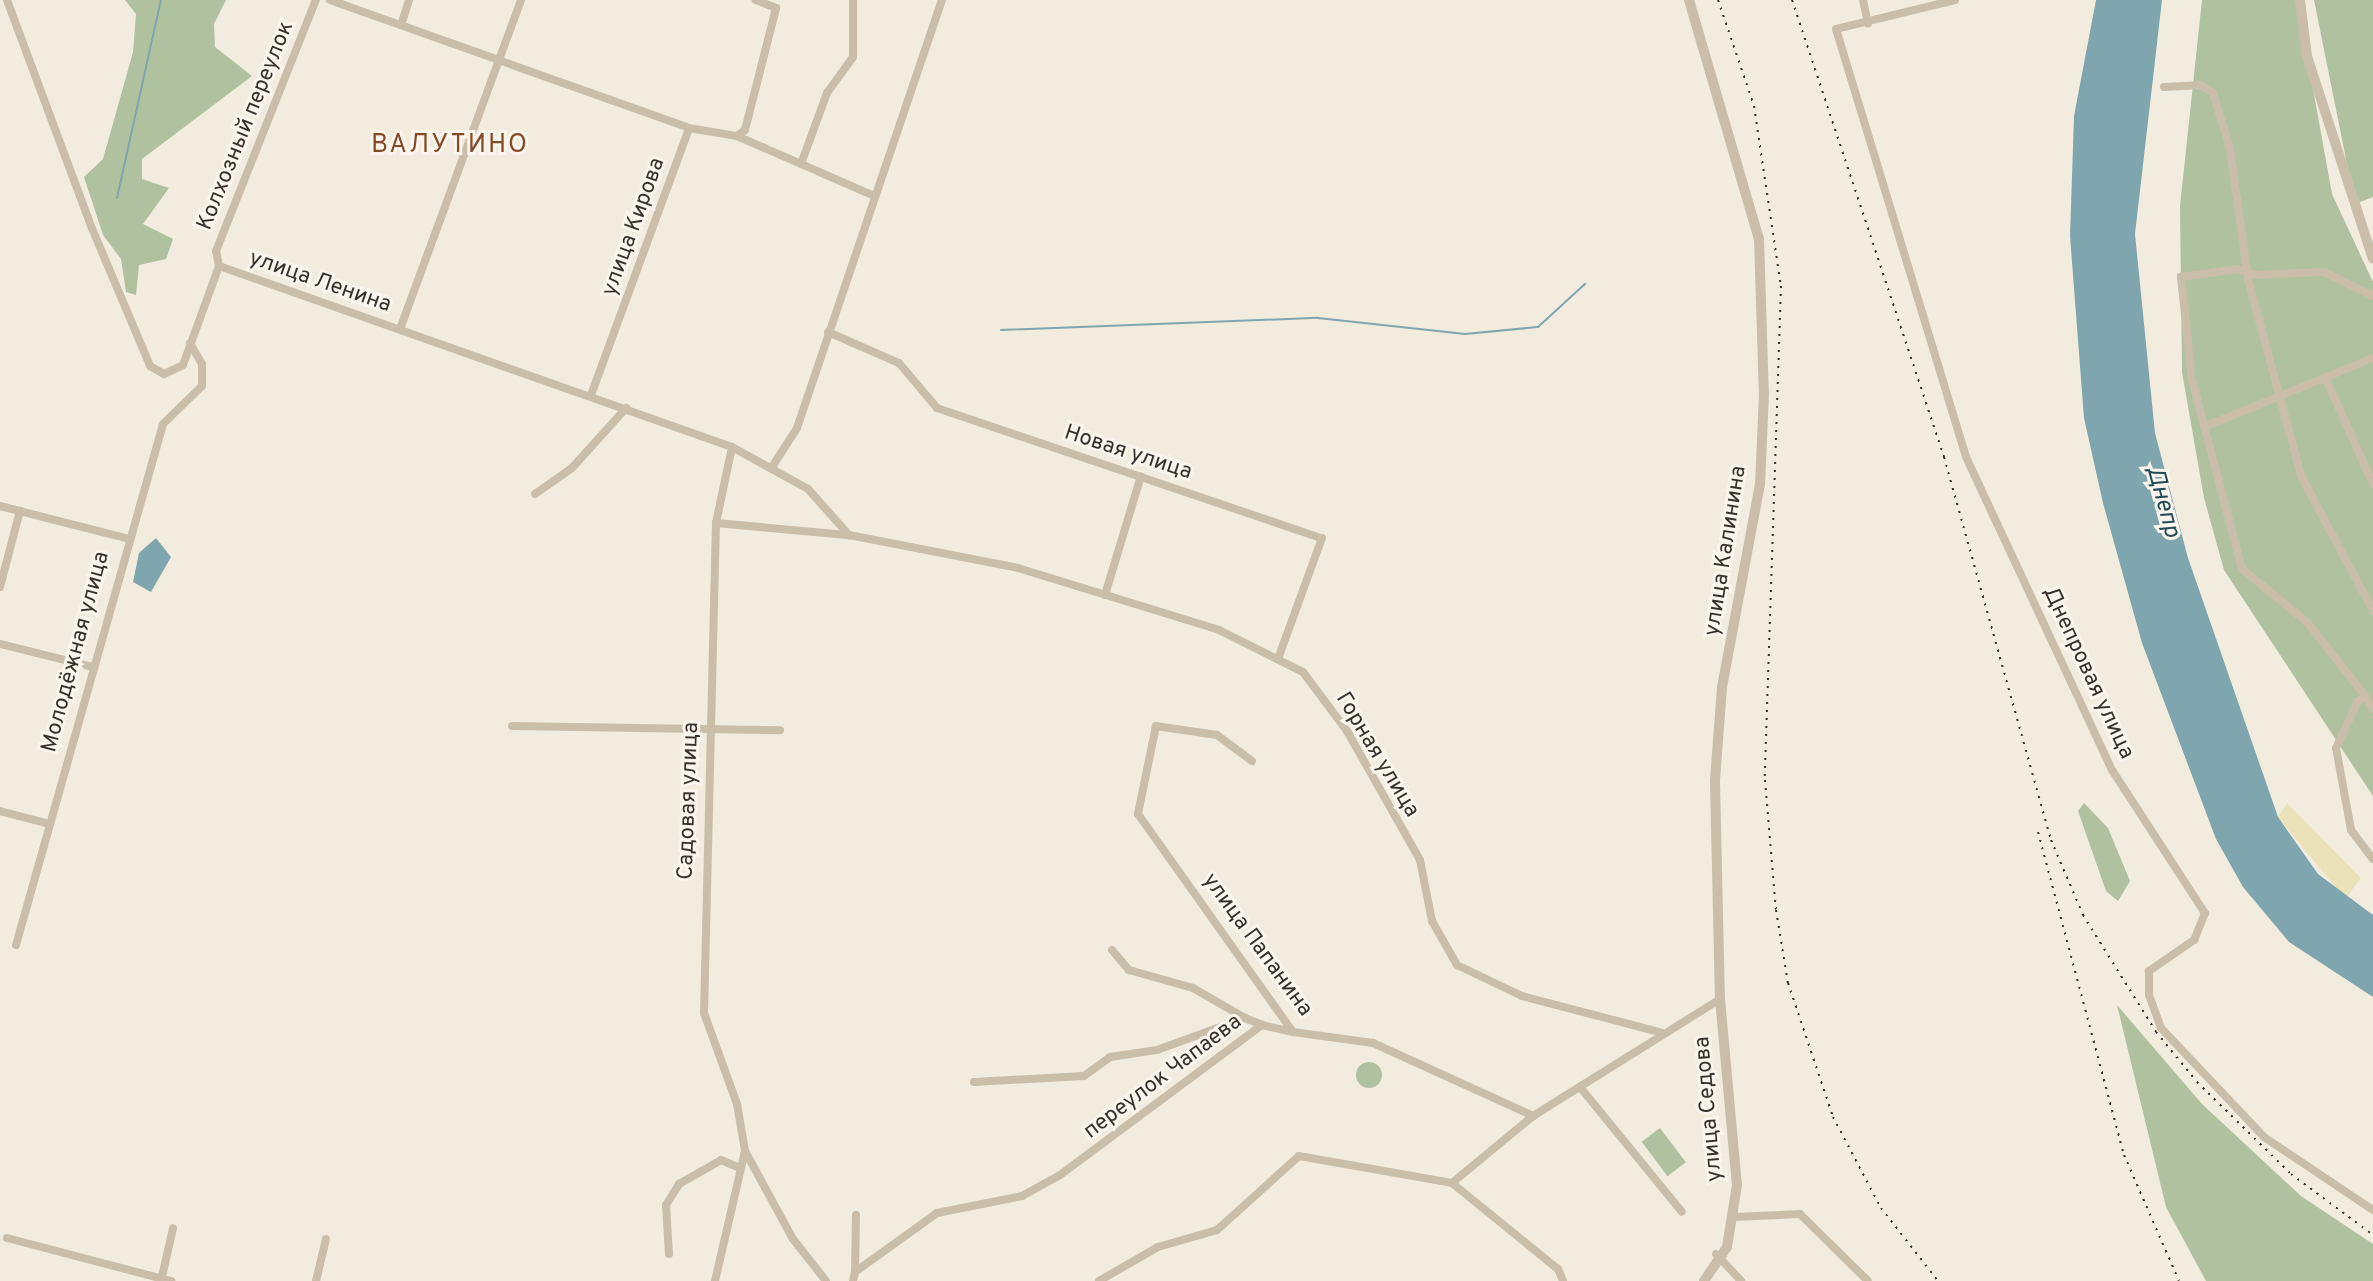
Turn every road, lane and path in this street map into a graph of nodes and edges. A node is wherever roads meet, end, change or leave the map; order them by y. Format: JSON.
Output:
{"nodes":[{"id":1,"x":7,"y":0,"type":"edge"},
{"id":2,"x":316,"y":0,"type":"edge"},
{"id":3,"x":330,"y":0,"type":"edge"},
{"id":4,"x":409,"y":0,"type":"edge"},
{"id":5,"x":521,"y":0,"type":"edge"},
{"id":6,"x":756,"y":0,"type":"edge"},
{"id":7,"x":853,"y":0,"type":"edge"},
{"id":8,"x":942,"y":0,"type":"edge"},
{"id":9,"x":1689,"y":0,"type":"edge"},
{"id":10,"x":1863,"y":0,"type":"edge"},
{"id":11,"x":1955,"y":0,"type":"edge"},
{"id":12,"x":2300,"y":0,"type":"edge"},
{"id":13,"x":1868,"y":23,"type":"junction"},
{"id":14,"x":401,"y":25,"type":"junction"},
{"id":15,"x":499,"y":60,"type":"junction"},
{"id":16,"x":2164,"y":87,"type":"dead end"},
{"id":17,"x":689,"y":128,"type":"junction"},
{"id":18,"x":741,"y":133,"type":"junction"},
{"id":19,"x":801,"y":164,"type":"junction"},
{"id":20,"x":872,"y":195,"type":"junction"},
{"id":21,"x":2373,"y":259,"type":"edge"},
{"id":22,"x":219,"y":266,"type":"junction"},
{"id":23,"x":2246,"y":273,"type":"junction"},
{"id":24,"x":2373,"y":296,"type":"edge"},
{"id":25,"x":400,"y":329,"type":"junction"},
{"id":26,"x":828,"y":332,"type":"junction"},
{"id":27,"x":190,"y":343,"type":"junction"},
{"id":28,"x":2373,"y":358,"type":"edge"},
{"id":29,"x":2326,"y":379,"type":"junction"},
{"id":30,"x":591,"y":395,"type":"junction"},
{"id":31,"x":2282,"y":400,"type":"junction"},
{"id":32,"x":626,"y":408,"type":"junction"},
{"id":33,"x":2204,"y":427,"type":"junction"},
{"id":34,"x":732,"y":447,"type":"junction"},
{"id":35,"x":772,"y":467,"type":"junction"},
{"id":36,"x":1141,"y":476,"type":"junction"},
{"id":37,"x":2373,"y":484,"type":"edge"},
{"id":38,"x":535,"y":494,"type":"dead end"},
{"id":39,"x":0,"y":506,"type":"edge"},
{"id":40,"x":20,"y":511,"type":"junction"},
{"id":41,"x":716,"y":523,"type":"junction"},
{"id":42,"x":849,"y":535,"type":"junction"},
{"id":43,"x":126,"y":538,"type":"junction"},
{"id":44,"x":0,"y":587,"type":"edge"},
{"id":45,"x":1105,"y":595,"type":"junction"},
{"id":46,"x":2373,"y":611,"type":"edge"},
{"id":47,"x":0,"y":644,"type":"edge"},
{"id":48,"x":1279,"y":656,"type":"junction"},
{"id":49,"x":92,"y":667,"type":"junction"},
{"id":50,"x":2366,"y":697,"type":"junction"},
{"id":51,"x":2373,"y":709,"type":"edge"},
{"id":52,"x":512,"y":726,"type":"dead end"},
{"id":53,"x":709,"y":726,"type":"junction"},
{"id":54,"x":780,"y":730,"type":"dead end"},
{"id":55,"x":1252,"y":761,"type":"dead end"},
{"id":56,"x":0,"y":811,"type":"edge"},
{"id":57,"x":46,"y":823,"type":"junction"},
{"id":58,"x":2373,"y":859,"type":"edge"},
{"id":59,"x":16,"y":945,"type":"dead end"},
{"id":60,"x":1112,"y":950,"type":"dead end"},
{"id":61,"x":1720,"y":999,"type":"junction"},
{"id":62,"x":1245,"y":1018,"type":"junction"},
{"id":63,"x":1722,"y":1022,"type":"joint"},
{"id":64,"x":1262,"y":1025,"type":"junction"},
{"id":65,"x":1293,"y":1032,"type":"junction"},
{"id":66,"x":1663,"y":1033,"type":"junction"},
{"id":67,"x":974,"y":1082,"type":"dead end"},
{"id":68,"x":1580,"y":1087,"type":"junction"},
{"id":69,"x":1533,"y":1116,"type":"junction"},
{"id":70,"x":745,"y":1151,"type":"junction"},
{"id":71,"x":740,"y":1168,"type":"junction"},
{"id":72,"x":1452,"y":1183,"type":"junction"},
{"id":73,"x":2373,"y":1210,"type":"edge"},
{"id":74,"x":1682,"y":1212,"type":"dead end"},
{"id":75,"x":856,"y":1215,"type":"dead end"},
{"id":76,"x":1734,"y":1217,"type":"junction"},
{"id":77,"x":173,"y":1228,"type":"dead end"},
{"id":78,"x":7,"y":1238,"type":"dead end"},
{"id":79,"x":326,"y":1239,"type":"dead end"},
{"id":80,"x":669,"y":1254,"type":"dead end"},
{"id":81,"x":1718,"y":1256,"type":"junction"},
{"id":82,"x":854,"y":1276,"type":"edge"},
{"id":83,"x":164,"y":1280,"type":"edge"},
{"id":84,"x":316,"y":1281,"type":"edge"},
{"id":85,"x":715,"y":1281,"type":"edge"},
{"id":86,"x":826,"y":1281,"type":"edge"},
{"id":87,"x":1099,"y":1281,"type":"edge"},
{"id":88,"x":1563,"y":1281,"type":"edge"},
{"id":89,"x":1704,"y":1281,"type":"edge"},
{"id":90,"x":1741,"y":1281,"type":"edge"},
{"id":91,"x":1868,"y":1281,"type":"edge"}],
"edges":[{"from":1,"to":27,"type":"street","name":"улица Ленина"},
{"from":2,"to":22,"type":"street","name":"Колхозный переулок"},
{"from":3,"to":14,"type":"street"},
{"from":4,"to":14,"type":"street"},
{"from":5,"to":15,"type":"street"},
{"from":6,"to":18,"type":"street"},
{"from":7,"to":19,"type":"street"},
{"from":8,"to":20,"type":"street"},
{"from":9,"to":61,"type":"street","name":"улица Калинина"},
{"from":10,"to":13,"type":"street"},
{"from":11,"to":13,"type":"street"},
{"from":12,"to":21,"type":"street"},
{"from":13,"to":73,"type":"street","name":"Днепровая улица"},
{"from":14,"to":15,"type":"street"},
{"from":15,"to":17,"type":"street"},
{"from":15,"to":25,"type":"street"},
{"from":16,"to":23,"type":"street"},
{"from":17,"to":18,"type":"street"},
{"from":17,"to":30,"type":"street","name":"улица Кирова"},
{"from":18,"to":19,"type":"street"},
{"from":19,"to":20,"type":"street"},
{"from":20,"to":26,"type":"street"},
{"from":22,"to":25,"type":"street","name":"улица Ленина"},
{"from":22,"to":27,"type":"street","name":"улица Ленина"},
{"from":23,"to":24,"type":"street"},
{"from":23,"to":31,"type":"street"},
{"from":23,"to":33,"type":"street"},
{"from":25,"to":30,"type":"street","name":"улица Ленина"},
{"from":26,"to":35,"type":"street"},
{"from":26,"to":36,"type":"street","name":"Новая улица"},
{"from":27,"to":43,"type":"street","name":"Молодёжная улица"},
{"from":28,"to":29,"type":"street"},
{"from":29,"to":31,"type":"street"},
{"from":29,"to":37,"type":"street"},
{"from":30,"to":32,"type":"street","name":"улица Ленина"},
{"from":31,"to":33,"type":"street"},
{"from":31,"to":46,"type":"street"},
{"from":32,"to":34,"type":"street","name":"улица Ленина"},
{"from":32,"to":38,"type":"street"},
{"from":33,"to":50,"type":"street"},
{"from":34,"to":35,"type":"street","name":"улица Ленина"},
{"from":34,"to":41,"type":"street","name":"Садовая улица"},
{"from":35,"to":42,"type":"street","name":"улица Ленина"},
{"from":36,"to":45,"type":"street"},
{"from":36,"to":48,"type":"street","name":"Новая улица"},
{"from":39,"to":40,"type":"street"},
{"from":40,"to":43,"type":"street"},
{"from":40,"to":44,"type":"street"},
{"from":41,"to":42,"type":"street","name":"Горная улица"},
{"from":41,"to":53,"type":"street","name":"Садовая улица"},
{"from":42,"to":45,"type":"street","name":"Горная улица"},
{"from":43,"to":49,"type":"street","name":"Молодёжная улица"},
{"from":45,"to":48,"type":"street","name":"Горная улица"},
{"from":47,"to":49,"type":"street"},
{"from":48,"to":66,"type":"street","name":"Горная улица"},
{"from":49,"to":57,"type":"street","name":"Молодёжная улица"},
{"from":50,"to":51,"type":"street"},
{"from":50,"to":58,"type":"street"},
{"from":52,"to":53,"type":"street"},
{"from":53,"to":54,"type":"street"},
{"from":53,"to":70,"type":"street","name":"Садовая улица"},
{"from":55,"to":65,"type":"street","name":"улица Папанина"},
{"from":56,"to":57,"type":"street"},
{"from":57,"to":59,"type":"street","name":"Молодёжная улица"},
{"from":60,"to":62,"type":"street"},
{"from":61,"to":63,"type":"street","name":"улица Калинина"},
{"from":61,"to":66,"type":"street"},
{"from":62,"to":64,"type":"street"},
{"from":62,"to":67,"type":"street"},
{"from":63,"to":76,"type":"street","name":"улица Седова"},
{"from":64,"to":65,"type":"street","name":"переулок Чапаева"},
{"from":64,"to":82,"type":"street","name":"переулок Чапаева"},
{"from":65,"to":69,"type":"street","name":"улица Папанина"},
{"from":66,"to":68,"type":"street"},
{"from":68,"to":69,"type":"street"},
{"from":68,"to":74,"type":"street"},
{"from":69,"to":72,"type":"street"},
{"from":70,"to":71,"type":"street","name":"Садовая улица"},
{"from":70,"to":86,"type":"street","name":"Садовая улица"},
{"from":71,"to":80,"type":"street"},
{"from":71,"to":85,"type":"street","name":"Садовая улица"},
{"from":72,"to":87,"type":"street"},
{"from":72,"to":88,"type":"street"},
{"from":75,"to":82,"type":"street"},
{"from":76,"to":81,"type":"street","name":"улица Седова"},
{"from":76,"to":91,"type":"street"},
{"from":77,"to":83,"type":"street"},
{"from":78,"to":83,"type":"street"},
{"from":79,"to":84,"type":"street"},
{"from":81,"to":89,"type":"street","name":"улица Седова"},
{"from":81,"to":90,"type":"street"}]}
